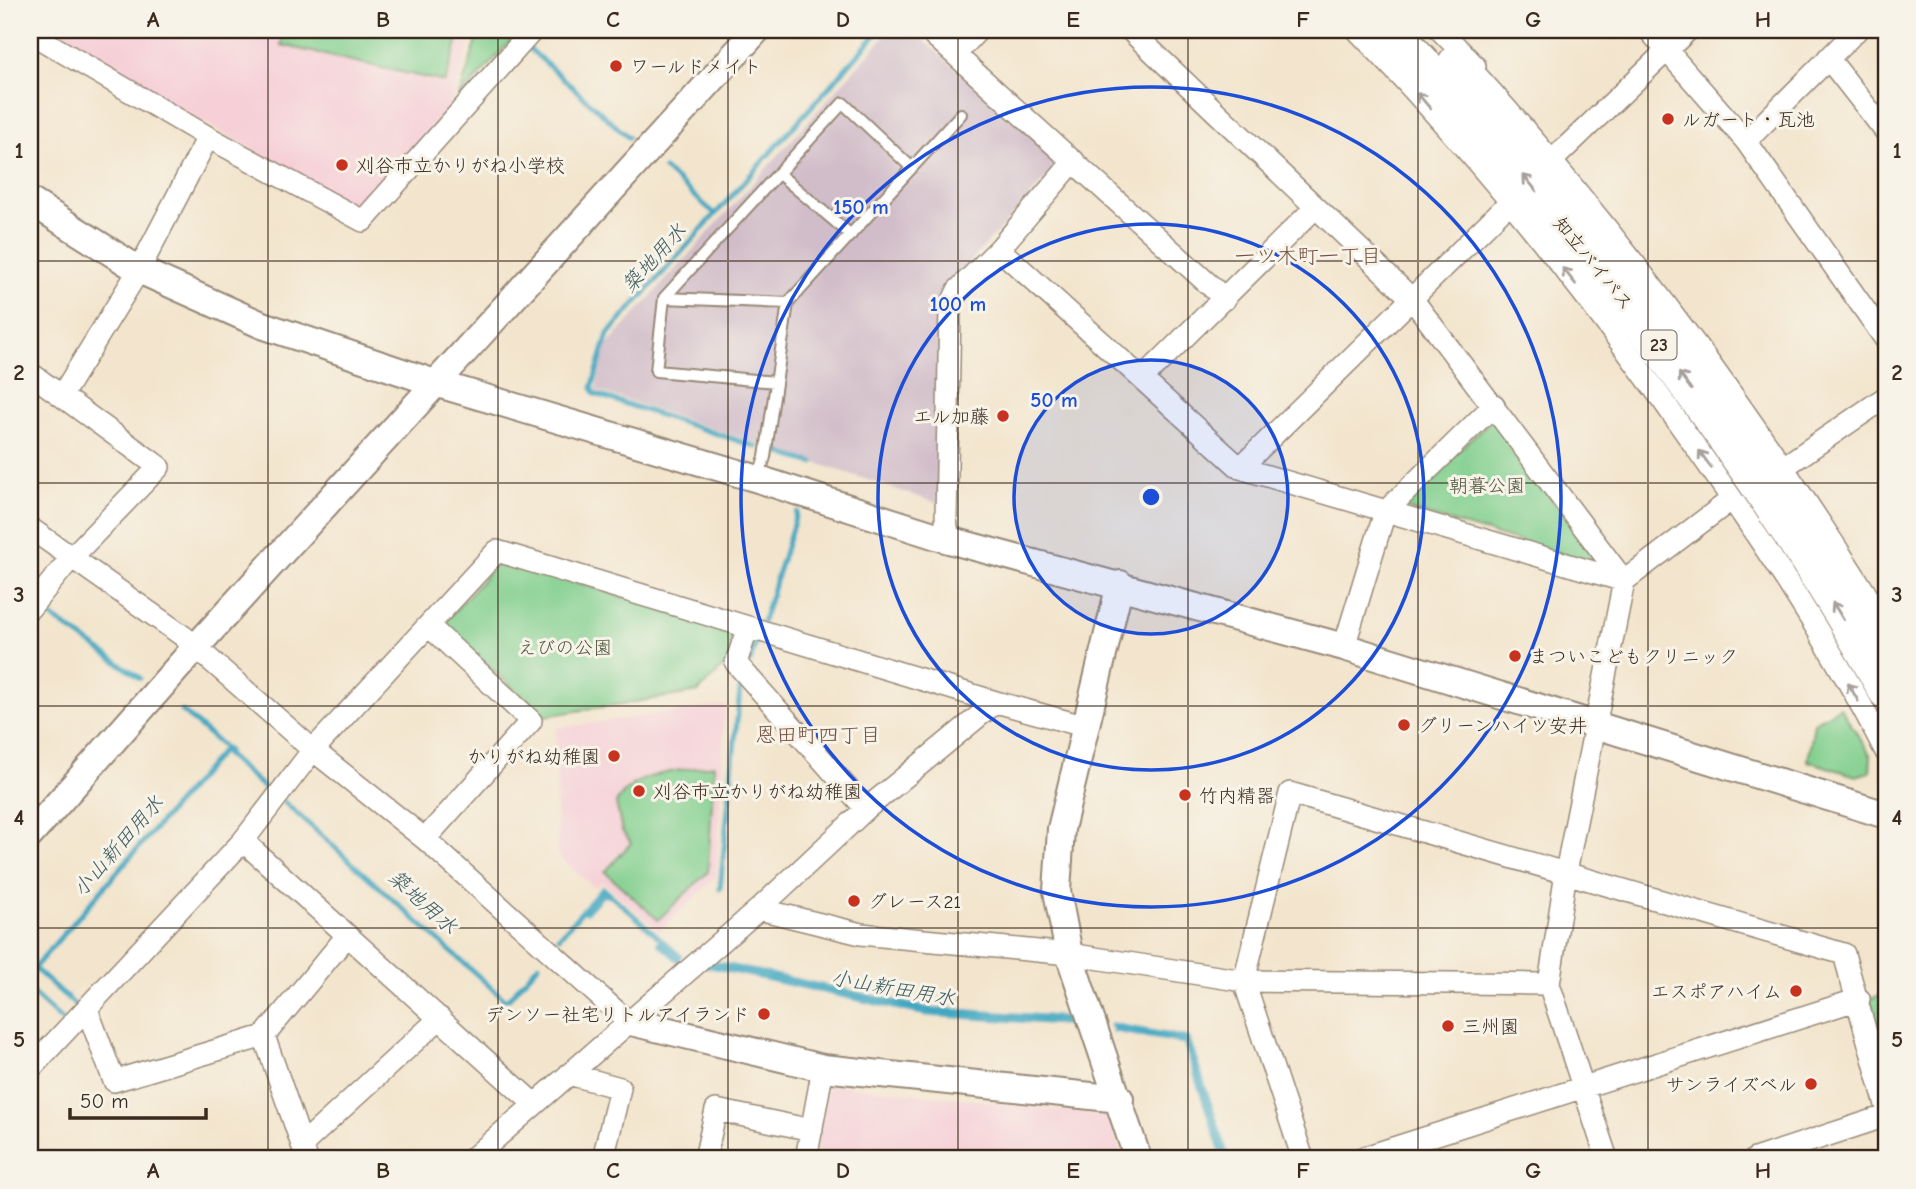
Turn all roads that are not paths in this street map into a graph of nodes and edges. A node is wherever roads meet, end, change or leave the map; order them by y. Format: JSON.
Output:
{"nodes":[{"id":1,"x":533,"y":30,"type":"edge"},
{"id":2,"x":757,"y":30,"type":"edge"},
{"id":3,"x":929,"y":30,"type":"edge"},
{"id":4,"x":978,"y":30,"type":"edge"},
{"id":5,"x":1130,"y":30,"type":"edge"},
{"id":6,"x":1357,"y":30,"type":"edge"},
{"id":7,"x":1392,"y":30,"type":"edge"},
{"id":8,"x":1425,"y":30,"type":"edge"},
{"id":9,"x":1440,"y":30,"type":"edge"},
{"id":10,"x":1649,"y":30,"type":"edge"},
{"id":11,"x":1688,"y":30,"type":"edge"},
{"id":12,"x":1857,"y":30,"type":"edge"},
{"id":13,"x":30,"y":33,"type":"edge"},
{"id":14,"x":1667,"y":51,"type":"junction"},
{"id":15,"x":957,"y":53,"type":"junction"},
{"id":16,"x":1828,"y":58,"type":"junction"},
{"id":17,"x":961,"y":114,"type":"dead end"},
{"id":18,"x":1886,"y":132,"type":"edge"},
{"id":19,"x":208,"y":136,"type":"junction"},
{"id":20,"x":1746,"y":141,"type":"junction"},
{"id":21,"x":1559,"y":155,"type":"junction"},
{"id":22,"x":1074,"y":161,"type":"junction"},
{"id":23,"x":912,"y":168,"type":"junction"},
{"id":24,"x":779,"y":174,"type":"junction"},
{"id":25,"x":30,"y":201,"type":"edge"},
{"id":26,"x":1510,"y":202,"type":"junction"},
{"id":27,"x":1315,"y":208,"type":"junction"},
{"id":28,"x":851,"y":235,"type":"junction"},
{"id":29,"x":999,"y":248,"type":"junction"},
{"id":30,"x":139,"y":270,"type":"junction"},
{"id":31,"x":664,"y":298,"type":"junction"},
{"id":32,"x":1225,"y":299,"type":"junction"},
{"id":33,"x":1413,"y":300,"type":"junction"},
{"id":34,"x":788,"y":303,"type":"junction"},
{"id":35,"x":1886,"y":340,"type":"edge"},
{"id":36,"x":30,"y":373,"type":"edge"},
{"id":37,"x":1143,"y":378,"type":"junction"},
{"id":38,"x":776,"y":382,"type":"junction"},
{"id":39,"x":435,"y":383,"type":"junction"},
{"id":40,"x":62,"y":395,"type":"junction"},
{"id":41,"x":1886,"y":397,"type":"edge"},
{"id":42,"x":1494,"y":405,"type":"junction"},
{"id":43,"x":1791,"y":462,"type":"junction"},
{"id":44,"x":1240,"y":468,"type":"junction"},
{"id":45,"x":758,"y":479,"type":"junction"},
{"id":46,"x":1732,"y":499,"type":"junction"},
{"id":47,"x":1385,"y":512,"type":"junction"},
{"id":48,"x":30,"y":528,"type":"edge"},
{"id":49,"x":949,"y":540,"type":"junction"},
{"id":50,"x":71,"y":558,"type":"junction"},
{"id":51,"x":1624,"y":581,"type":"junction"},
{"id":52,"x":1120,"y":584,"type":"junction"},
{"id":53,"x":30,"y":608,"type":"edge"},
{"id":54,"x":1886,"y":609,"type":"edge"},
{"id":55,"x":430,"y":627,"type":"junction"},
{"id":56,"x":748,"y":627,"type":"junction"},
{"id":57,"x":1886,"y":639,"type":"edge"},
{"id":58,"x":1344,"y":647,"type":"junction"},
{"id":59,"x":195,"y":648,"type":"junction"},
{"id":60,"x":1886,"y":691,"type":"edge"},
{"id":61,"x":996,"y":702,"type":"junction"},
{"id":62,"x":1596,"y":725,"type":"junction"},
{"id":63,"x":1087,"y":727,"type":"junction"},
{"id":64,"x":313,"y":750,"type":"junction"},
{"id":65,"x":1886,"y":752,"type":"edge"},
{"id":66,"x":866,"y":809,"type":"junction"},
{"id":67,"x":1886,"y":815,"type":"edge"},
{"id":68,"x":30,"y":835,"type":"edge"},
{"id":69,"x":425,"y":839,"type":"junction"},
{"id":70,"x":243,"y":841,"type":"junction"},
{"id":71,"x":1566,"y":872,"type":"junction"},
{"id":72,"x":759,"y":909,"type":"junction"},
{"id":73,"x":346,"y":937,"type":"junction"},
{"id":74,"x":1069,"y":954,"type":"junction"},
{"id":75,"x":1244,"y":981,"type":"junction"},
{"id":76,"x":1549,"y":984,"type":"junction"},
{"id":77,"x":1859,"y":999,"type":"junction"},
{"id":78,"x":87,"y":1009,"type":"junction"},
{"id":79,"x":440,"y":1018,"type":"junction"},
{"id":80,"x":627,"y":1021,"type":"junction"},
{"id":81,"x":264,"y":1036,"type":"junction"},
{"id":82,"x":823,"y":1068,"type":"junction"},
{"id":83,"x":30,"y":1069,"type":"edge"},
{"id":84,"x":569,"y":1074,"type":"junction"},
{"id":85,"x":1583,"y":1088,"type":"junction"},
{"id":86,"x":1120,"y":1099,"type":"junction"},
{"id":87,"x":534,"y":1104,"type":"junction"},
{"id":88,"x":1886,"y":1105,"type":"edge"},
{"id":89,"x":1886,"y":1116,"type":"edge"},
{"id":90,"x":812,"y":1130,"type":"junction"},
{"id":91,"x":305,"y":1152,"type":"edge"},
{"id":92,"x":472,"y":1159,"type":"edge"},
{"id":93,"x":603,"y":1159,"type":"edge"},
{"id":94,"x":705,"y":1159,"type":"edge"},
{"id":95,"x":806,"y":1159,"type":"edge"},
{"id":96,"x":1138,"y":1159,"type":"edge"},
{"id":97,"x":1303,"y":1159,"type":"edge"},
{"id":98,"x":1359,"y":1159,"type":"edge"},
{"id":99,"x":1607,"y":1159,"type":"edge"},
{"id":100,"x":1755,"y":1159,"type":"edge"}],
"edges":[{"from":1,"to":19,"type":"street"},
{"from":2,"to":39,"type":"street"},
{"from":3,"to":15,"type":"street"},
{"from":4,"to":15,"type":"street"},
{"from":5,"to":27,"type":"street"},
{"from":26,"to":6,"type":"street","one_way":true},
{"from":60,"to":7,"type":"highway","name":"知立バイパス","number":"23","one_way":true},
{"from":8,"to":57,"type":"highway","name":"知立バイパス","number":"23"},
{"from":9,"to":21,"type":"street"},
{"from":10,"to":14,"type":"street"},
{"from":11,"to":14,"type":"street"},
{"from":12,"to":16,"type":"street"},
{"from":13,"to":19,"type":"street"},
{"from":14,"to":20,"type":"street"},
{"from":14,"to":21,"type":"street"},
{"from":15,"to":22,"type":"street"},
{"from":16,"to":18,"type":"street"},
{"from":16,"to":20,"type":"street"},
{"from":17,"to":23,"type":"lane"},
{"from":19,"to":30,"type":"street"},
{"from":20,"to":35,"type":"street"},
{"from":21,"to":43,"type":"street"},
{"from":22,"to":29,"type":"street"},
{"from":22,"to":32,"type":"street"},
{"from":23,"to":24,"type":"lane"},
{"from":23,"to":28,"type":"lane"},
{"from":24,"to":28,"type":"lane"},
{"from":24,"to":31,"type":"lane"},
{"from":25,"to":30,"type":"street"},
{"from":26,"to":33,"type":"street"},
{"from":46,"to":26,"type":"street","one_way":true},
{"from":27,"to":32,"type":"street"},
{"from":27,"to":33,"type":"street"},
{"from":28,"to":34,"type":"lane"},
{"from":29,"to":37,"type":"street"},
{"from":29,"to":49,"type":"street"},
{"from":30,"to":39,"type":"street"},
{"from":30,"to":40,"type":"street"},
{"from":31,"to":34,"type":"lane"},
{"from":31,"to":38,"type":"lane"},
{"from":32,"to":37,"type":"street"},
{"from":33,"to":42,"type":"street"},
{"from":33,"to":44,"type":"street"},
{"from":34,"to":38,"type":"lane"},
{"from":36,"to":40,"type":"street"},
{"from":37,"to":44,"type":"street"},
{"from":38,"to":45,"type":"lane"},
{"from":39,"to":45,"type":"street"},
{"from":39,"to":59,"type":"street"},
{"from":40,"to":50,"type":"street"},
{"from":41,"to":43,"type":"street"},
{"from":42,"to":47,"type":"street"},
{"from":42,"to":51,"type":"street"},
{"from":43,"to":54,"type":"street"},
{"from":44,"to":47,"type":"street"},
{"from":45,"to":49,"type":"street"},
{"from":46,"to":51,"type":"street"},
{"from":65,"to":46,"type":"street","one_way":true},
{"from":47,"to":51,"type":"street"},
{"from":47,"to":58,"type":"street"},
{"from":48,"to":50,"type":"street"},
{"from":49,"to":52,"type":"street"},
{"from":50,"to":53,"type":"street"},
{"from":50,"to":59,"type":"street"},
{"from":51,"to":62,"type":"street"},
{"from":52,"to":58,"type":"street"},
{"from":52,"to":63,"type":"street"},
{"from":55,"to":56,"type":"street"},
{"from":55,"to":64,"type":"street"},
{"from":55,"to":69,"type":"street"},
{"from":56,"to":61,"type":"street"},
{"from":56,"to":66,"type":"street"},
{"from":58,"to":62,"type":"street"},
{"from":59,"to":64,"type":"street"},
{"from":59,"to":68,"type":"street"},
{"from":61,"to":63,"type":"street"},
{"from":61,"to":66,"type":"street"},
{"from":62,"to":67,"type":"street"},
{"from":62,"to":71,"type":"street"},
{"from":63,"to":74,"type":"street"},
{"from":64,"to":69,"type":"street"},
{"from":64,"to":70,"type":"street"},
{"from":66,"to":72,"type":"street"},
{"from":69,"to":80,"type":"street"},
{"from":70,"to":73,"type":"street"},
{"from":70,"to":78,"type":"street"},
{"from":71,"to":75,"type":"street"},
{"from":71,"to":76,"type":"street"},
{"from":71,"to":77,"type":"street"},
{"from":72,"to":74,"type":"street"},
{"from":72,"to":80,"type":"street"},
{"from":73,"to":79,"type":"street"},
{"from":73,"to":81,"type":"street"},
{"from":74,"to":75,"type":"street"},
{"from":74,"to":86,"type":"street"},
{"from":75,"to":76,"type":"street"},
{"from":75,"to":97,"type":"street"},
{"from":76,"to":85,"type":"street"},
{"from":77,"to":85,"type":"street"},
{"from":77,"to":88,"type":"street"},
{"from":78,"to":81,"type":"street"},
{"from":78,"to":83,"type":"street"},
{"from":79,"to":87,"type":"street"},
{"from":79,"to":91,"type":"street"},
{"from":80,"to":82,"type":"street"},
{"from":80,"to":84,"type":"street"},
{"from":81,"to":91,"type":"street"},
{"from":82,"to":86,"type":"street"},
{"from":82,"to":90,"type":"street"},
{"from":84,"to":87,"type":"street"},
{"from":84,"to":93,"type":"street"},
{"from":85,"to":98,"type":"street"},
{"from":85,"to":99,"type":"street"},
{"from":86,"to":96,"type":"street"},
{"from":87,"to":92,"type":"street"},
{"from":89,"to":100,"type":"street"},
{"from":90,"to":94,"type":"street"},
{"from":90,"to":95,"type":"street"}]}
